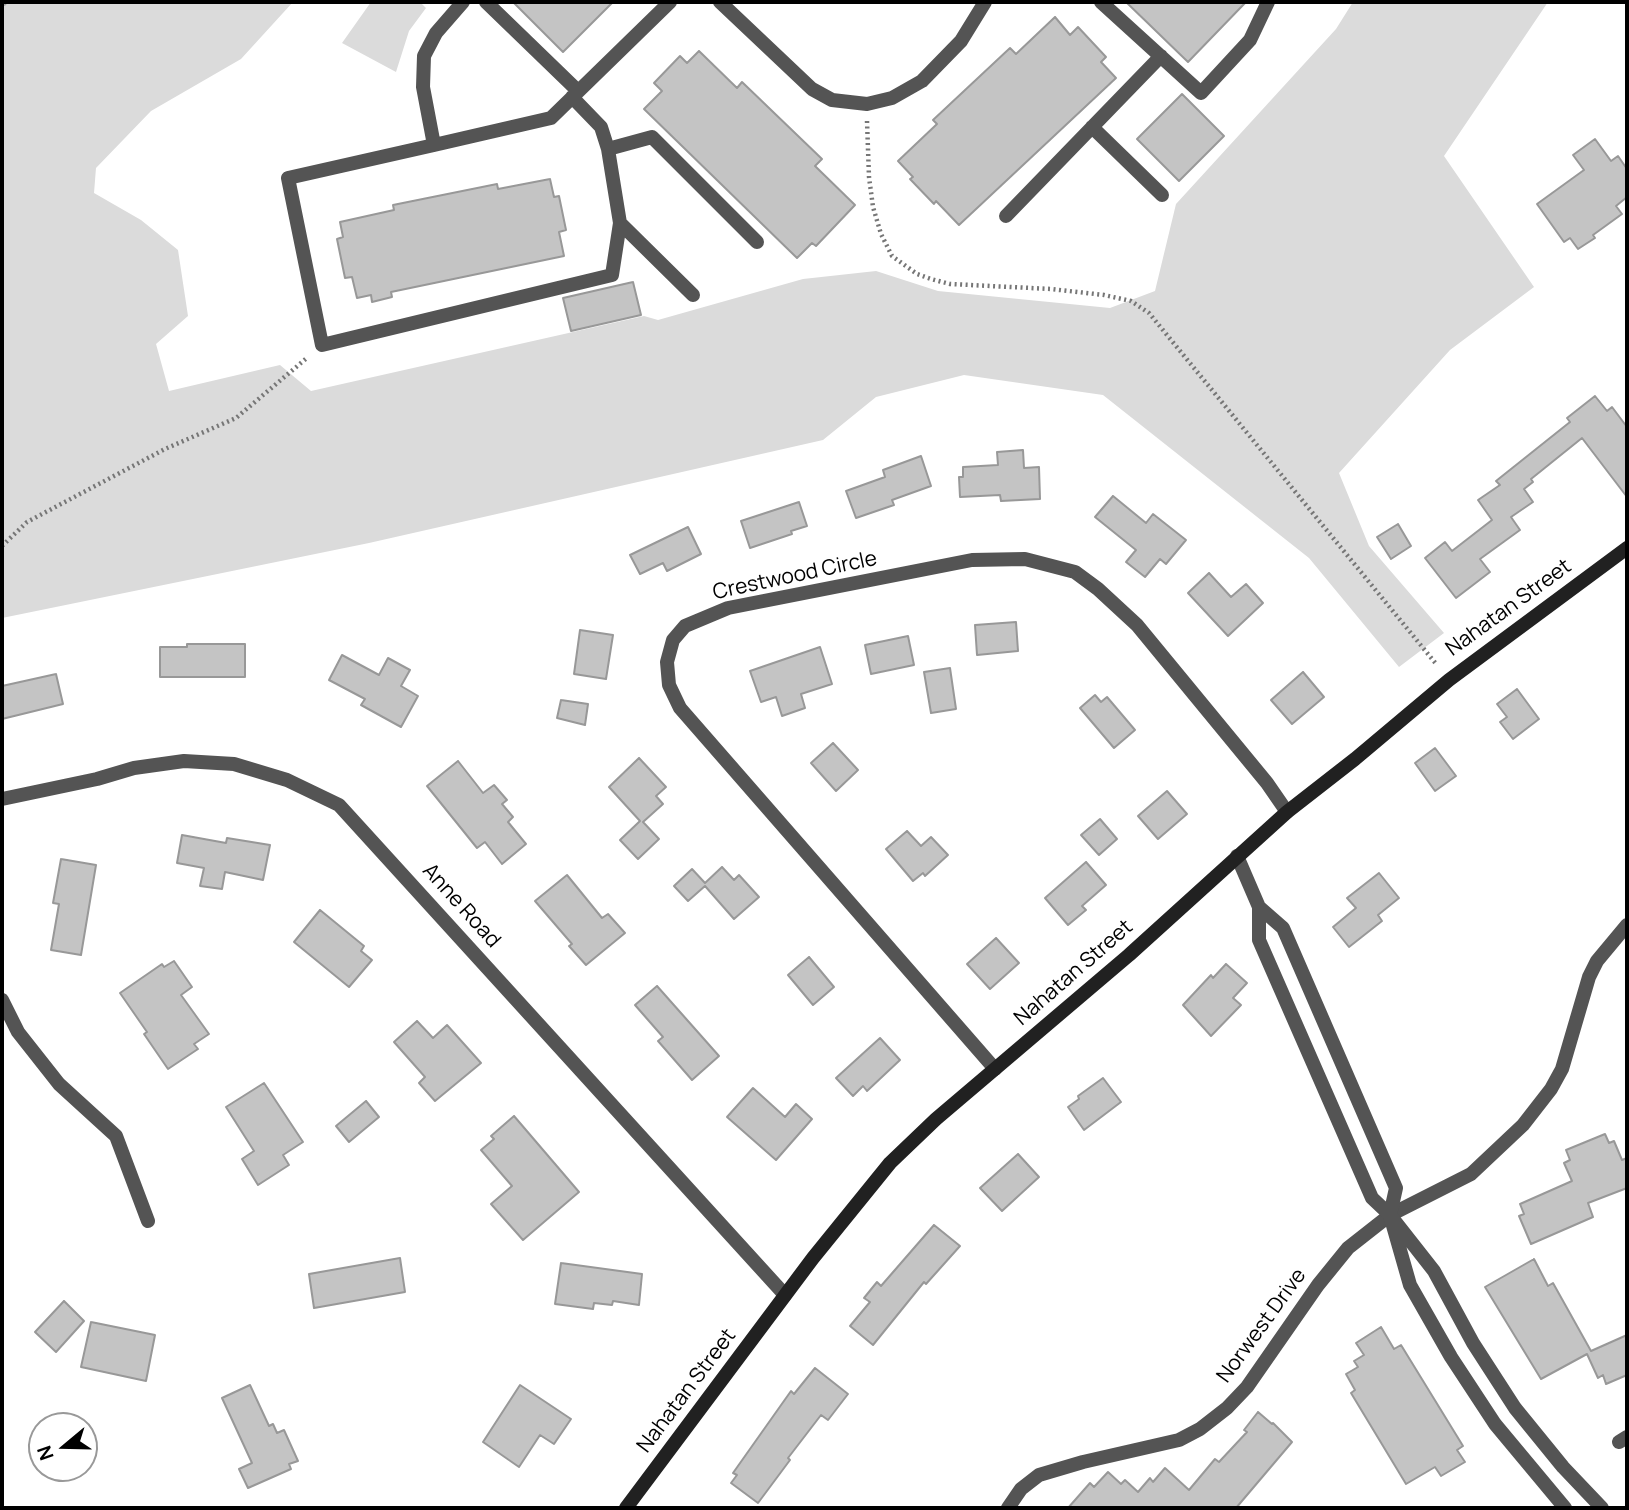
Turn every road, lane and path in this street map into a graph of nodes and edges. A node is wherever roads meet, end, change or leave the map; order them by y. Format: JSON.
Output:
{"nodes":[{"id":1,"x":463,"y":2,"type":"edge"},
{"id":2,"x":486,"y":2,"type":"edge"},
{"id":3,"x":670,"y":2,"type":"edge"},
{"id":4,"x":720,"y":2,"type":"edge"},
{"id":5,"x":985,"y":2,"type":"edge"},
{"id":6,"x":1101,"y":2,"type":"edge"},
{"id":7,"x":1268,"y":2,"type":"edge"},
{"id":8,"x":1161,"y":55,"type":"junction"},
{"id":9,"x":575,"y":94,"type":"junction"},
{"id":10,"x":867,"y":118,"type":"dead end"},
{"id":11,"x":1092,"y":127,"type":"junction"},
{"id":12,"x":434,"y":145,"type":"junction"},
{"id":13,"x":608,"y":149,"type":"junction"},
{"id":14,"x":1162,"y":195,"type":"dead end"},
{"id":15,"x":1006,"y":216,"type":"dead end"},
{"id":16,"x":620,"y":223,"type":"junction"},
{"id":17,"x":757,"y":242,"type":"dead end"},
{"id":18,"x":693,"y":295,"type":"dead end"},
{"id":19,"x":322,"y":345,"type":"junction"},
{"id":20,"x":2,"y":546,"type":"edge"},
{"id":21,"x":1627,"y":548,"type":"edge"},
{"id":22,"x":1449,"y":680,"type":"junction"},
{"id":23,"x":2,"y":799,"type":"edge"},
{"id":24,"x":1287,"y":812,"type":"junction"},
{"id":25,"x":1237,"y":856,"type":"junction"},
{"id":26,"x":1259,"y":907,"type":"junction"},
{"id":27,"x":1627,"y":925,"type":"edge"},
{"id":28,"x":2,"y":1000,"type":"edge"},
{"id":29,"x":995,"y":1069,"type":"junction"},
{"id":30,"x":1390,"y":1215,"type":"junction"},
{"id":31,"x":148,"y":1221,"type":"dead end"},
{"id":32,"x":785,"y":1295,"type":"junction"},
{"id":33,"x":626,"y":1508,"type":"edge"},
{"id":34,"x":1008,"y":1508,"type":"edge"},
{"id":35,"x":1565,"y":1508,"type":"edge"},
{"id":36,"x":1602,"y":1508,"type":"edge"}],
"edges":[{"from":1,"to":12,"type":"street"},
{"from":2,"to":9,"type":"street"},
{"from":3,"to":9,"type":"street"},
{"from":4,"to":5,"type":"street"},
{"from":6,"to":8,"type":"street"},
{"from":7,"to":8,"type":"street"},
{"from":8,"to":11,"type":"street"},
{"from":9,"to":12,"type":"street"},
{"from":9,"to":13,"type":"street"},
{"from":10,"to":22,"type":"path"},
{"from":11,"to":14,"type":"street"},
{"from":11,"to":15,"type":"street"},
{"from":12,"to":19,"type":"street"},
{"from":13,"to":16,"type":"street"},
{"from":13,"to":17,"type":"street"},
{"from":16,"to":18,"type":"street"},
{"from":16,"to":19,"type":"street"},
{"from":19,"to":20,"type":"path"},
{"from":21,"to":22,"type":"main road","name":"Nahatan Street"},
{"from":22,"to":24,"type":"main road","name":"Nahatan Street"},
{"from":23,"to":32,"type":"street","name":"Anne Road"},
{"from":24,"to":25,"type":"main road","name":"Nahatan Street"},
{"from":24,"to":29,"type":"street","name":"Crestwood Circle"},
{"from":25,"to":26,"type":"street"},
{"from":25,"to":29,"type":"main road","name":"Nahatan Street"},
{"from":26,"to":30,"type":"street"},
{"from":26,"to":30,"type":"street"},
{"from":27,"to":30,"type":"street","name":"Norwest Drive"},
{"from":28,"to":31,"type":"street"},
{"from":29,"to":32,"type":"main road","name":"Nahatan Street"},
{"from":30,"to":34,"type":"street","name":"Norwest Drive"},
{"from":30,"to":35,"type":"street"},
{"from":30,"to":36,"type":"street"},
{"from":32,"to":33,"type":"main road","name":"Nahatan Street"}]}
